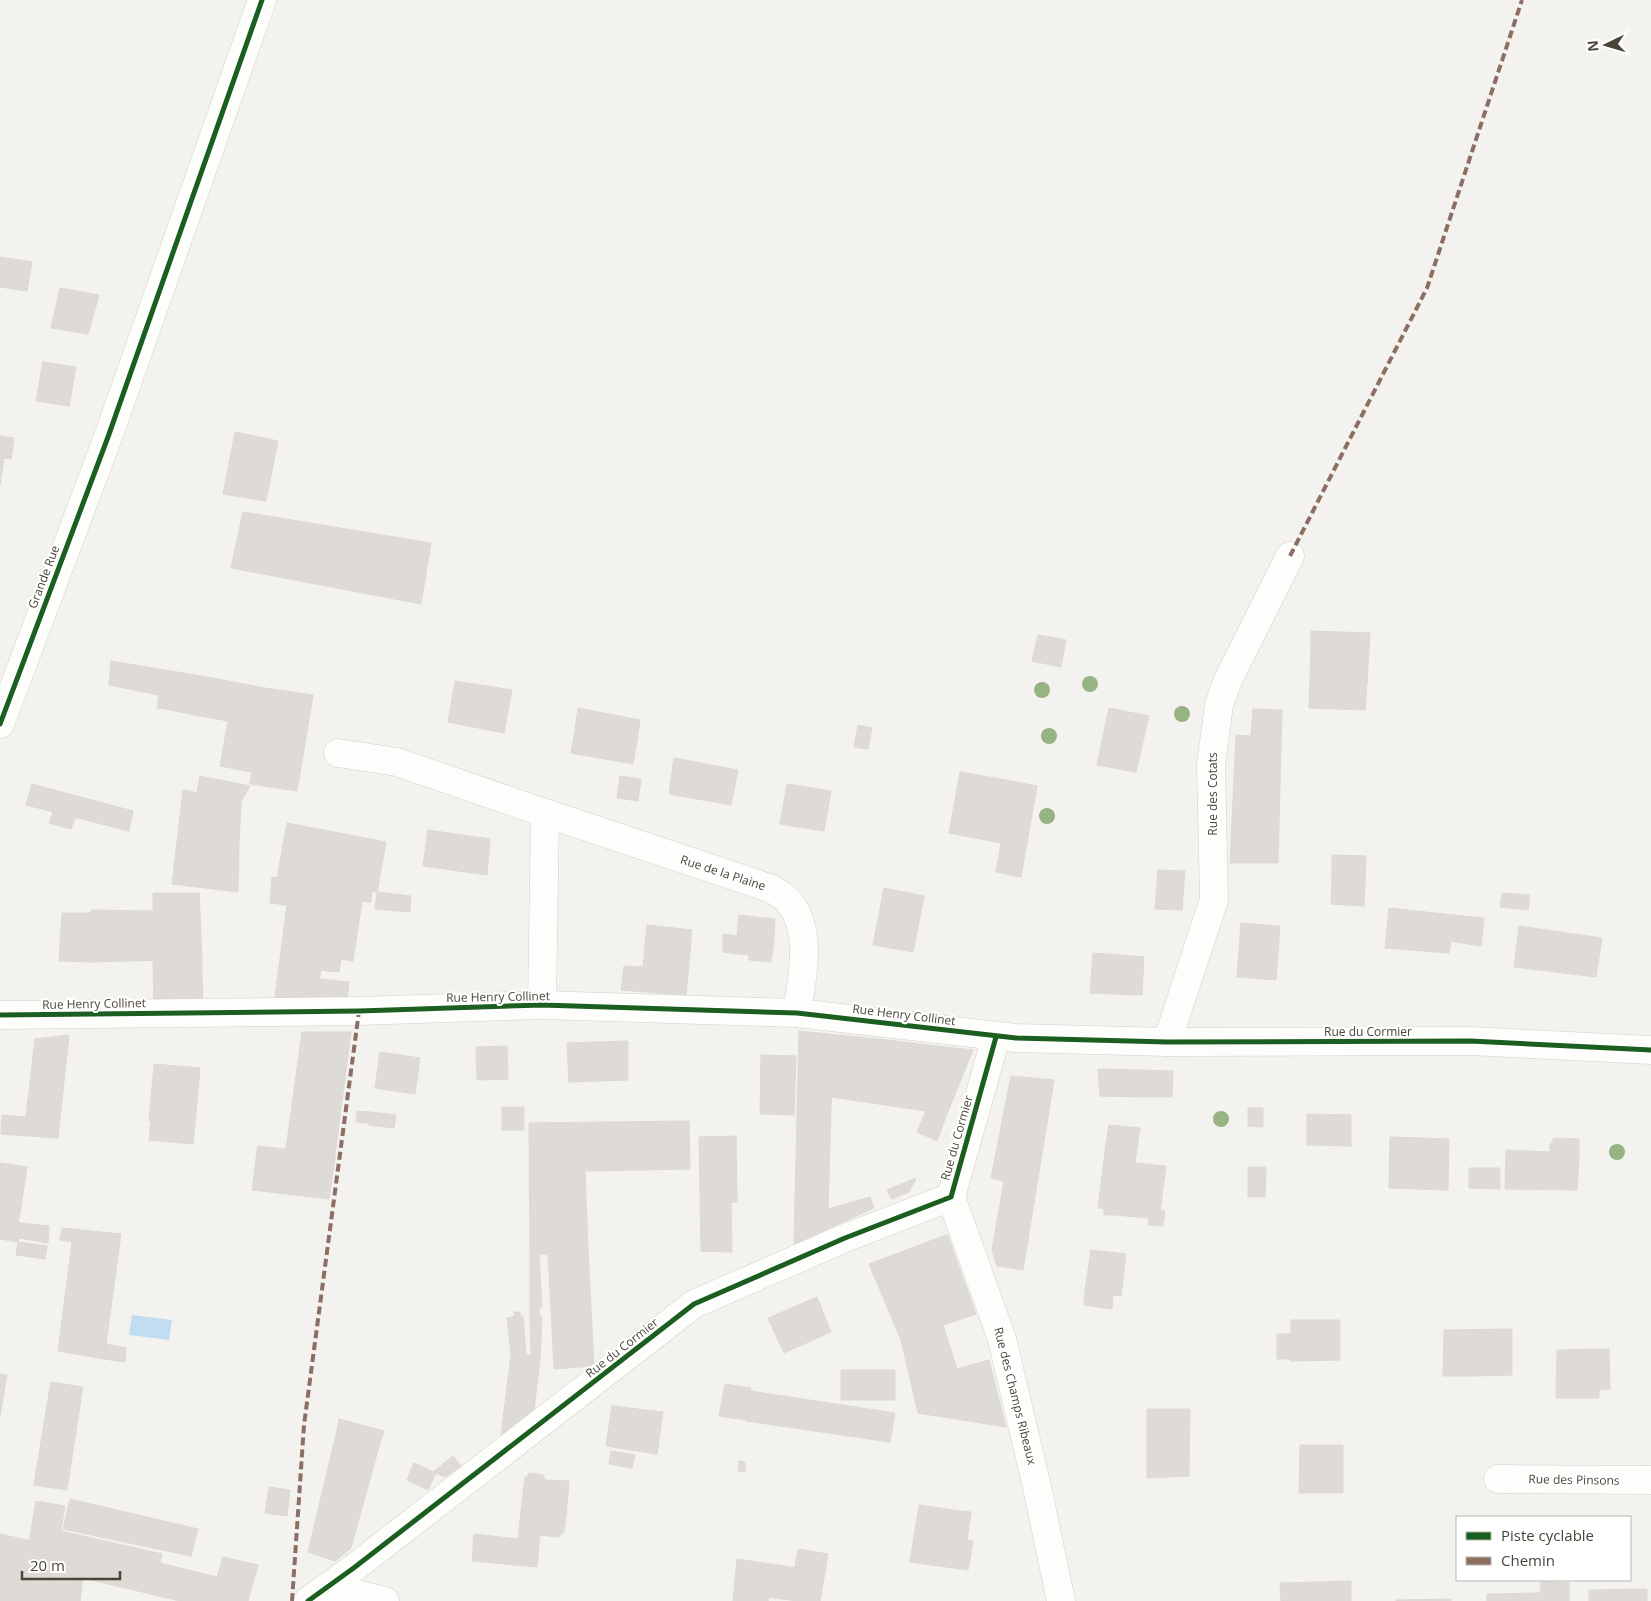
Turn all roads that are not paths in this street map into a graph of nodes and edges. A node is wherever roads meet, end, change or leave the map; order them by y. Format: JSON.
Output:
{"nodes":[{"id":1,"x":262,"y":0,"type":"edge"},
{"id":2,"x":1290,"y":556,"type":"dead end"},
{"id":3,"x":0,"y":724,"type":"edge"},
{"id":4,"x":338,"y":753,"type":"dead end"},
{"id":5,"x":545,"y":814,"type":"junction"},
{"id":6,"x":542,"y":1005,"type":"junction"},
{"id":7,"x":797,"y":1013,"type":"junction"},
{"id":8,"x":0,"y":1016,"type":"edge"},
{"id":9,"x":996,"y":1037,"type":"junction"},
{"id":10,"x":1168,"y":1042,"type":"junction"},
{"id":11,"x":1651,"y":1050,"type":"edge"},
{"id":12,"x":951,"y":1197,"type":"junction"},
{"id":13,"x":1498,"y":1479,"type":"dead end"},
{"id":14,"x":1651,"y":1480,"type":"edge"},
{"id":15,"x":318,"y":1594,"type":"edge"},
{"id":16,"x":385,"y":1601,"type":"edge"},
{"id":17,"x":1061,"y":1601,"type":"edge"}],
"edges":[{"from":1,"to":3,"type":"street","name":"Grande Rue"},
{"from":2,"to":10,"type":"street","name":"Rue des Cotats"},
{"from":4,"to":5,"type":"street","name":"Rue de la Plaine"},
{"from":5,"to":6,"type":"street"},
{"from":5,"to":7,"type":"street","name":"Rue de la Plaine"},
{"from":6,"to":7,"type":"street","name":"Rue Henry Collinet"},
{"from":6,"to":8,"type":"street","name":"Rue Henry Collinet"},
{"from":7,"to":9,"type":"street","name":"Rue Henry Collinet"},
{"from":9,"to":10,"type":"street","name":"Rue du Cormier"},
{"from":9,"to":12,"type":"street","name":"Rue du Cormier"},
{"from":10,"to":11,"type":"street","name":"Rue du Cormier"},
{"from":12,"to":15,"type":"street","name":"Rue du Cormier"},
{"from":12,"to":17,"type":"street","name":"Rue des Champs Ribeaux"},
{"from":13,"to":14,"type":"street","name":"Rue des Pinsons"},
{"from":15,"to":16,"type":"street"}]}
